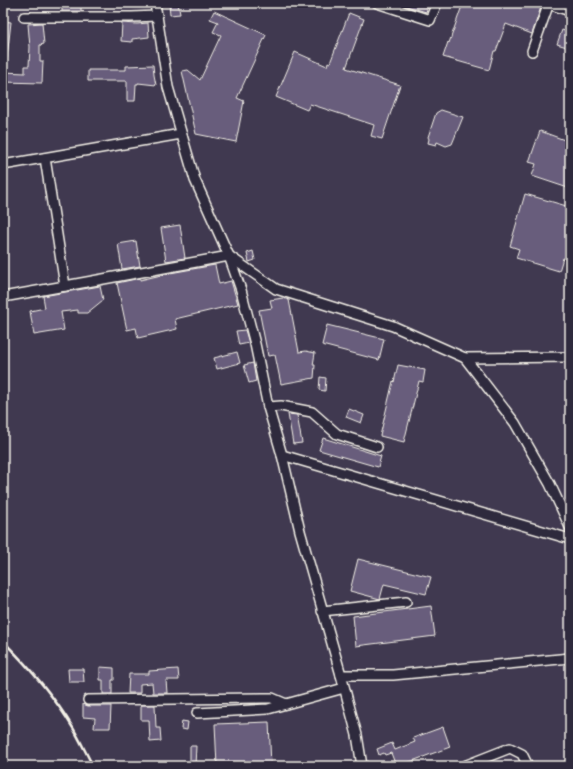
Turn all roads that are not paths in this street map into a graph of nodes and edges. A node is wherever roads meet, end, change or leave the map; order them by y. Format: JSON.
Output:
{"nodes":[{"id":1,"x":155,"y":3,"type":"edge"},
{"id":2,"x":377,"y":3,"type":"edge"},
{"id":3,"x":437,"y":3,"type":"edge"},
{"id":4,"x":548,"y":3,"type":"edge"},
{"id":5,"x":570,"y":11,"type":"edge"},
{"id":6,"x":157,"y":16,"type":"junction"},
{"id":7,"x":24,"y":17,"type":"dead end"},
{"id":8,"x":532,"y":51,"type":"dead end"},
{"id":9,"x":181,"y":134,"type":"junction"},
{"id":10,"x":45,"y":158,"type":"junction"},
{"id":11,"x":3,"y":165,"type":"edge"},
{"id":12,"x":229,"y":256,"type":"junction"},
{"id":13,"x":65,"y":286,"type":"junction"},
{"id":14,"x":3,"y":297,"type":"edge"},
{"id":15,"x":570,"y":357,"type":"edge"},
{"id":16,"x":466,"y":358,"type":"junction"},
{"id":17,"x":268,"y":407,"type":"junction"},
{"id":18,"x":377,"y":447,"type":"dead end"},
{"id":19,"x":282,"y":455,"type":"junction"},
{"id":20,"x":570,"y":527,"type":"edge"},
{"id":21,"x":570,"y":539,"type":"edge"},
{"id":22,"x":406,"y":602,"type":"dead end"},
{"id":23,"x":322,"y":611,"type":"junction"},
{"id":24,"x":570,"y":658,"type":"edge"},
{"id":25,"x":341,"y":675,"type":"junction"},
{"id":26,"x":344,"y":688,"type":"junction"},
{"id":27,"x":88,"y":700,"type":"dead end"},
{"id":28,"x":286,"y":704,"type":"junction"},
{"id":29,"x":197,"y":713,"type":"dead end"},
{"id":30,"x":362,"y":766,"type":"edge"},
{"id":31,"x":464,"y":766,"type":"edge"},
{"id":32,"x":528,"y":766,"type":"edge"}],
"edges":[{"from":1,"to":6,"type":"street"},
{"from":2,"to":3,"type":"street"},
{"from":4,"to":5,"type":"street"},
{"from":4,"to":8,"type":"street"},
{"from":6,"to":7,"type":"street"},
{"from":6,"to":9,"type":"street"},
{"from":9,"to":10,"type":"street"},
{"from":9,"to":12,"type":"street"},
{"from":10,"to":11,"type":"street"},
{"from":10,"to":13,"type":"street"},
{"from":12,"to":13,"type":"street"},
{"from":12,"to":16,"type":"street"},
{"from":12,"to":17,"type":"street"},
{"from":13,"to":14,"type":"street"},
{"from":15,"to":16,"type":"street"},
{"from":16,"to":20,"type":"street"},
{"from":17,"to":18,"type":"street"},
{"from":17,"to":19,"type":"street"},
{"from":19,"to":21,"type":"street"},
{"from":19,"to":23,"type":"street"},
{"from":22,"to":23,"type":"street"},
{"from":23,"to":25,"type":"street"},
{"from":24,"to":25,"type":"street"},
{"from":25,"to":26,"type":"street"},
{"from":26,"to":28,"type":"street"},
{"from":26,"to":30,"type":"street"},
{"from":27,"to":28,"type":"street"},
{"from":28,"to":29,"type":"street"},
{"from":31,"to":32,"type":"street"}]}
